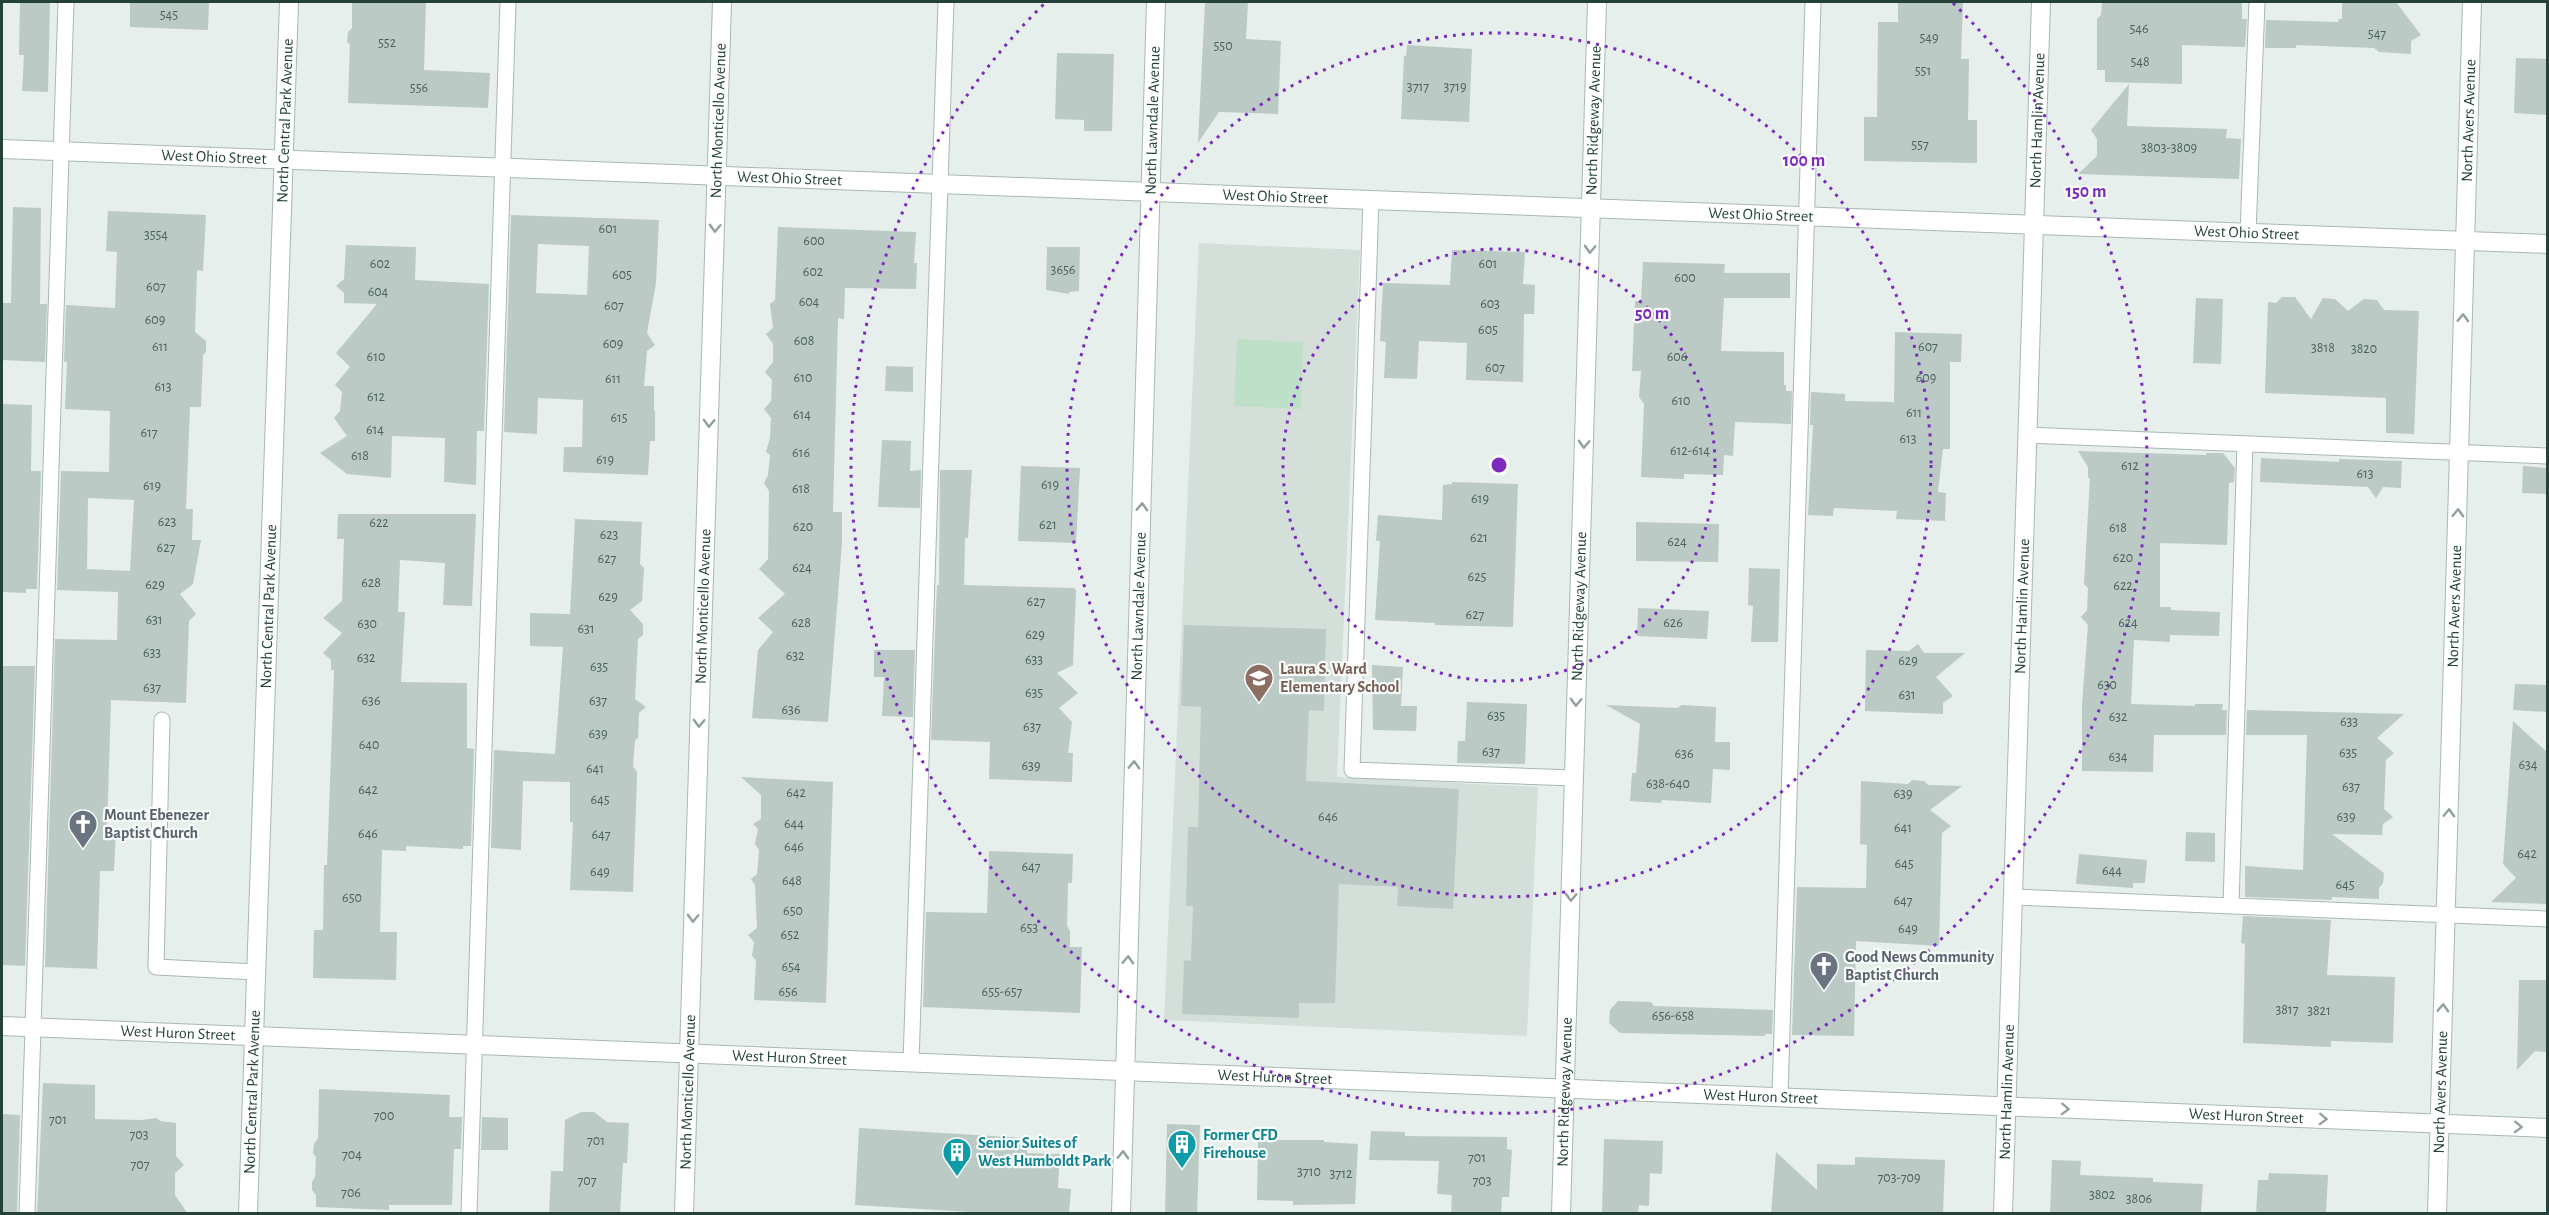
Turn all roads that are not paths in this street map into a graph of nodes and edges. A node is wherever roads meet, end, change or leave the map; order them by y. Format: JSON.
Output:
{"nodes":[{"id":1,"x":66,"y":2,"type":"edge"},
{"id":2,"x":290,"y":2,"type":"edge"},
{"id":3,"x":508,"y":2,"type":"edge"},
{"id":4,"x":722,"y":2,"type":"edge"},
{"id":5,"x":946,"y":2,"type":"edge"},
{"id":6,"x":1156,"y":2,"type":"edge"},
{"id":7,"x":1598,"y":2,"type":"edge"},
{"id":8,"x":1813,"y":2,"type":"edge"},
{"id":9,"x":2041,"y":2,"type":"edge"},
{"id":10,"x":2257,"y":2,"type":"edge"},
{"id":11,"x":2472,"y":2,"type":"edge"},
{"id":12,"x":2,"y":148,"type":"edge"},
{"id":13,"x":62,"y":151,"type":"junction"},
{"id":14,"x":284,"y":160,"type":"junction"},
{"id":15,"x":503,"y":168,"type":"junction"},
{"id":16,"x":716,"y":176,"type":"junction"},
{"id":17,"x":941,"y":184,"type":"junction"},
{"id":18,"x":1151,"y":192,"type":"junction"},
{"id":19,"x":1371,"y":200,"type":"junction"},
{"id":20,"x":1591,"y":208,"type":"junction"},
{"id":21,"x":1806,"y":216,"type":"junction"},
{"id":22,"x":2034,"y":225,"type":"junction"},
{"id":23,"x":2248,"y":233,"type":"junction"},
{"id":24,"x":2465,"y":241,"type":"junction"},
{"id":25,"x":2547,"y":244,"type":"edge"},
{"id":26,"x":2028,"y":435,"type":"junction"},
{"id":27,"x":2245,"y":444,"type":"junction"},
{"id":28,"x":2459,"y":451,"type":"junction"},
{"id":29,"x":2547,"y":456,"type":"edge"},
{"id":30,"x":162,"y":720,"type":"dead end"},
{"id":31,"x":1574,"y":778,"type":"junction"},
{"id":32,"x":2013,"y":897,"type":"junction"},
{"id":33,"x":2231,"y":906,"type":"junction"},
{"id":34,"x":2446,"y":915,"type":"junction"},
{"id":35,"x":2547,"y":919,"type":"edge"},
{"id":36,"x":256,"y":972,"type":"junction"},
{"id":37,"x":2,"y":1026,"type":"edge"},
{"id":38,"x":33,"y":1028,"type":"junction"},
{"id":39,"x":255,"y":1037,"type":"junction"},
{"id":40,"x":475,"y":1045,"type":"junction"},
{"id":41,"x":689,"y":1054,"type":"junction"},
{"id":42,"x":911,"y":1063,"type":"junction"},
{"id":43,"x":1125,"y":1071,"type":"junction"},
{"id":44,"x":1565,"y":1089,"type":"junction"},
{"id":45,"x":1780,"y":1097,"type":"junction"},
{"id":46,"x":2007,"y":1106,"type":"junction"},
{"id":47,"x":2439,"y":1124,"type":"junction"},
{"id":48,"x":2547,"y":1128,"type":"edge"},
{"id":49,"x":27,"y":1214,"type":"edge"},
{"id":50,"x":248,"y":1214,"type":"edge"},
{"id":51,"x":469,"y":1214,"type":"edge"},
{"id":52,"x":684,"y":1214,"type":"edge"},
{"id":53,"x":1121,"y":1214,"type":"edge"},
{"id":54,"x":1561,"y":1214,"type":"edge"},
{"id":55,"x":2003,"y":1214,"type":"edge"},
{"id":56,"x":2437,"y":1214,"type":"edge"}],
"edges":[{"from":1,"to":13,"type":"lane"},
{"from":2,"to":14,"type":"street","name":"North Central Park Avenue"},
{"from":3,"to":15,"type":"lane"},
{"from":4,"to":16,"type":"street","name":"North Monticello Avenue"},
{"from":5,"to":17,"type":"lane"},
{"from":6,"to":18,"type":"street","name":"North Lawndale Avenue"},
{"from":7,"to":20,"type":"street","name":"North Ridgeway Avenue"},
{"from":8,"to":21,"type":"lane"},
{"from":9,"to":22,"type":"street","name":"North Hamlin Avenue"},
{"from":10,"to":23,"type":"lane"},
{"from":11,"to":24,"type":"street","name":"North Avers Avenue"},
{"from":12,"to":13,"type":"street","name":"West Ohio Street"},
{"from":13,"to":14,"type":"street","name":"West Ohio Street"},
{"from":13,"to":38,"type":"lane"},
{"from":14,"to":15,"type":"street","name":"West Ohio Street"},
{"from":14,"to":36,"type":"street","name":"North Central Park Avenue"},
{"from":15,"to":16,"type":"street","name":"West Ohio Street"},
{"from":15,"to":40,"type":"lane"},
{"from":16,"to":17,"type":"street","name":"West Ohio Street"},
{"from":16,"to":41,"type":"street","name":"North Monticello Avenue","one_way":true},
{"from":17,"to":18,"type":"street","name":"West Ohio Street"},
{"from":17,"to":42,"type":"lane"},
{"from":18,"to":19,"type":"street","name":"West Ohio Street"},
{"from":43,"to":18,"type":"street","name":"North Lawndale Avenue","one_way":true},
{"from":19,"to":20,"type":"street","name":"West Ohio Street"},
{"from":19,"to":31,"type":"lane"},
{"from":20,"to":21,"type":"street","name":"West Ohio Street"},
{"from":20,"to":31,"type":"street","name":"North Ridgeway Avenue","one_way":true},
{"from":21,"to":22,"type":"street","name":"West Ohio Street"},
{"from":21,"to":45,"type":"lane"},
{"from":22,"to":23,"type":"street","name":"West Ohio Street"},
{"from":22,"to":26,"type":"street","name":"North Hamlin Avenue"},
{"from":23,"to":24,"type":"street","name":"West Ohio Street"},
{"from":24,"to":25,"type":"street","name":"West Ohio Street"},
{"from":28,"to":24,"type":"street","name":"North Avers Avenue","one_way":true},
{"from":26,"to":27,"type":"lane"},
{"from":26,"to":32,"type":"street","name":"North Hamlin Avenue"},
{"from":27,"to":28,"type":"lane"},
{"from":27,"to":33,"type":"lane"},
{"from":28,"to":29,"type":"lane"},
{"from":34,"to":28,"type":"street","name":"North Avers Avenue","one_way":true},
{"from":30,"to":36,"type":"lane"},
{"from":31,"to":44,"type":"street","name":"North Ridgeway Avenue","one_way":true},
{"from":32,"to":33,"type":"lane"},
{"from":32,"to":46,"type":"street","name":"North Hamlin Avenue"},
{"from":33,"to":34,"type":"lane"},
{"from":34,"to":35,"type":"lane"},
{"from":47,"to":34,"type":"street","name":"North Avers Avenue","one_way":true},
{"from":36,"to":39,"type":"street","name":"North Central Park Avenue"},
{"from":37,"to":38,"type":"street","name":"West Huron Street"},
{"from":38,"to":39,"type":"street","name":"West Huron Street"},
{"from":38,"to":49,"type":"lane"},
{"from":39,"to":40,"type":"street","name":"West Huron Street"},
{"from":39,"to":50,"type":"street","name":"North Central Park Avenue"},
{"from":40,"to":41,"type":"street","name":"West Huron Street"},
{"from":40,"to":51,"type":"lane"},
{"from":41,"to":42,"type":"street","name":"West Huron Street"},
{"from":41,"to":52,"type":"street","name":"North Monticello Avenue"},
{"from":42,"to":43,"type":"street","name":"West Huron Street"},
{"from":43,"to":44,"type":"street","name":"West Huron Street"},
{"from":53,"to":43,"type":"street","name":"North Lawndale Avenue","one_way":true},
{"from":44,"to":45,"type":"street","name":"West Huron Street"},
{"from":44,"to":54,"type":"street","name":"North Ridgeway Avenue"},
{"from":45,"to":46,"type":"street","name":"West Huron Street"},
{"from":46,"to":47,"type":"street","name":"West Huron Street","one_way":true},
{"from":46,"to":55,"type":"street","name":"North Hamlin Avenue"},
{"from":47,"to":48,"type":"street","name":"West Huron Street","one_way":true},
{"from":47,"to":56,"type":"street","name":"North Avers Avenue"}]}
